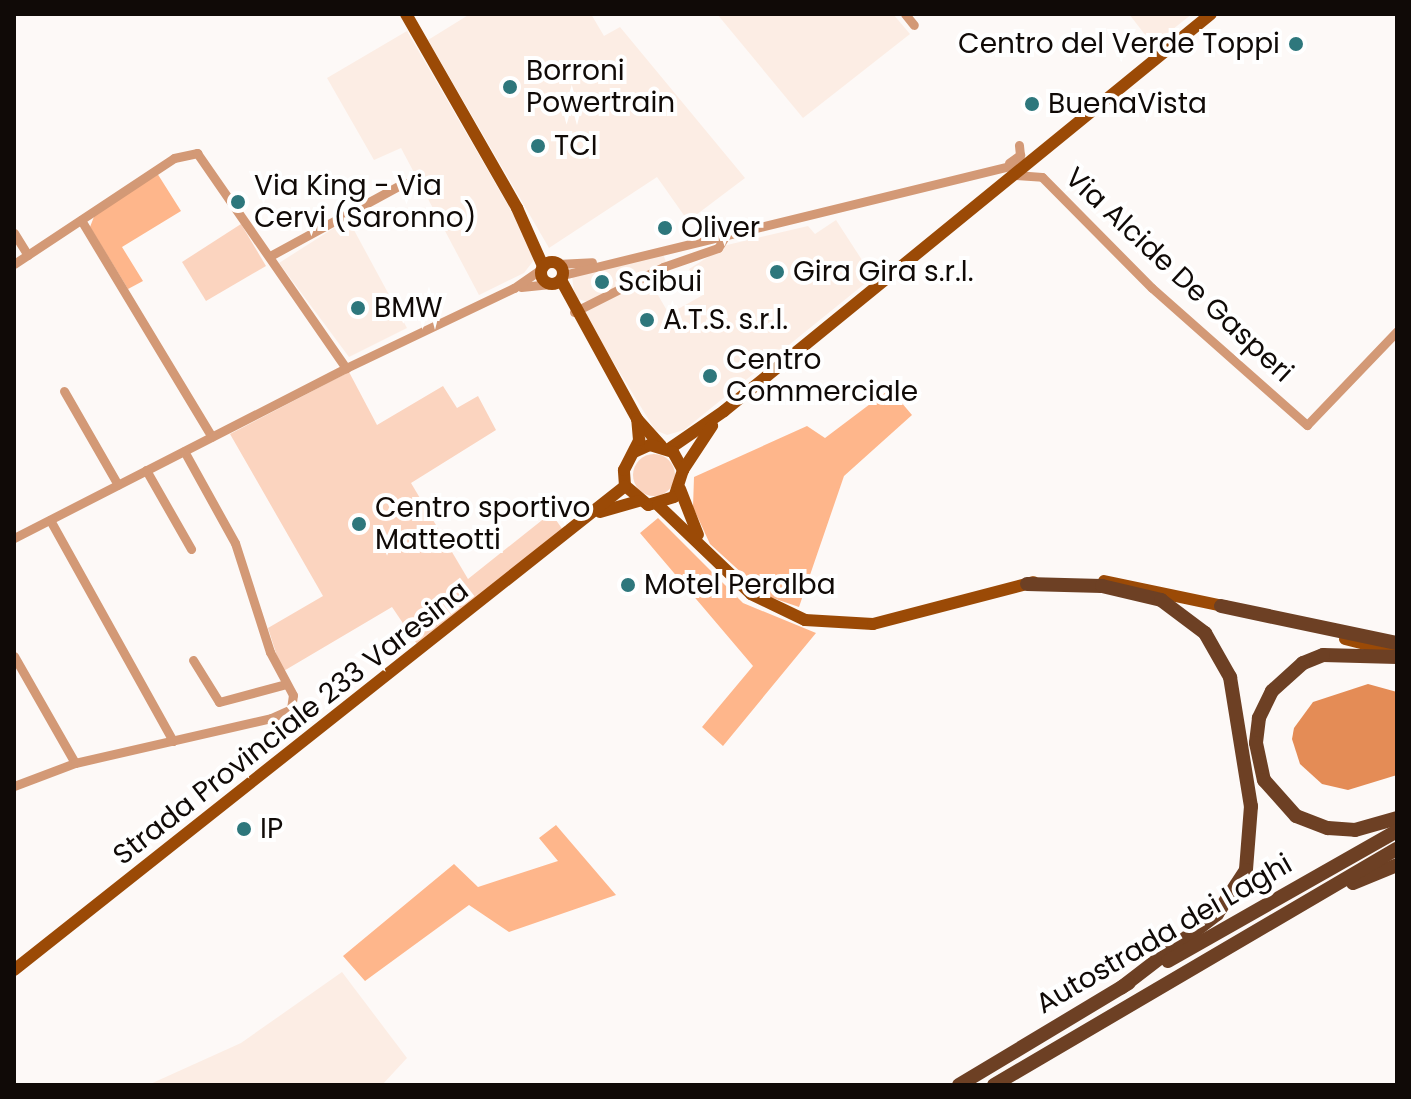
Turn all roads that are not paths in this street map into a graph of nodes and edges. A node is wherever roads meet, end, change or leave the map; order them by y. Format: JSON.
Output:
{"nodes":[{"id":1,"x":406,"y":14,"type":"edge"},
{"id":2,"x":905,"y":14,"type":"edge"},
{"id":3,"x":1211,"y":14,"type":"edge"},
{"id":4,"x":914,"y":25,"type":"dead end"},
{"id":5,"x":1019,"y":145,"type":"dead end"},
{"id":6,"x":1008,"y":171,"type":"junction"},
{"id":7,"x":404,"y":183,"type":"dead end"},
{"id":8,"x":81,"y":220,"type":"junction"},
{"id":9,"x":14,"y":233,"type":"edge"},
{"id":10,"x":727,"y":233,"type":"junction"},
{"id":11,"x":532,"y":235,"type":"junction"},
{"id":12,"x":28,"y":255,"type":"junction"},
{"id":13,"x":270,"y":256,"type":"junction"},
{"id":14,"x":14,"y":264,"type":"edge"},
{"id":15,"x":542,"y":268,"type":"junction"},
{"id":16,"x":556,"y":277,"type":"junction"},
{"id":17,"x":514,"y":288,"type":"junction"},
{"id":18,"x":574,"y":312,"type":"junction"},
{"id":19,"x":1397,"y":331,"type":"edge"},
{"id":20,"x":346,"y":368,"type":"junction"},
{"id":21,"x":64,"y":391,"type":"dead end"},
{"id":22,"x":724,"y":411,"type":"junction"},
{"id":23,"x":637,"y":419,"type":"junction"},
{"id":24,"x":212,"y":437,"type":"junction"},
{"id":25,"x":665,"y":448,"type":"junction"},
{"id":26,"x":184,"y":451,"type":"junction"},
{"id":27,"x":634,"y":452,"type":"junction"},
{"id":28,"x":146,"y":470,"type":"junction"},
{"id":29,"x":683,"y":470,"type":"junction"},
{"id":30,"x":118,"y":485,"type":"junction"},
{"id":31,"x":625,"y":486,"type":"junction"},
{"id":32,"x":680,"y":489,"type":"junction"},
{"id":33,"x":638,"y":501,"type":"junction"},
{"id":34,"x":658,"y":505,"type":"junction"},
{"id":35,"x":597,"y":513,"type":"junction"},
{"id":36,"x":50,"y":520,"type":"junction"},
{"id":37,"x":14,"y":538,"type":"edge"},
{"id":38,"x":191,"y":549,"type":"dead end"},
{"id":39,"x":704,"y":549,"type":"junction"},
{"id":40,"x":1027,"y":584,"type":"junction"},
{"id":41,"x":1221,"y":606,"type":"junction"},
{"id":42,"x":1397,"y":643,"type":"edge"},
{"id":43,"x":1397,"y":654,"type":"edge"},
{"id":44,"x":14,"y":656,"type":"edge"},
{"id":45,"x":193,"y":660,"type":"dead end"},
{"id":46,"x":286,"y":684,"type":"junction"},
{"id":47,"x":173,"y":741,"type":"junction"},
{"id":48,"x":75,"y":763,"type":"junction"},
{"id":49,"x":14,"y":786,"type":"edge"},
{"id":50,"x":1397,"y":818,"type":"edge"},
{"id":51,"x":1397,"y":831,"type":"edge"},
{"id":52,"x":1397,"y":849,"type":"edge"},
{"id":53,"x":1397,"y":865,"type":"edge"},
{"id":54,"x":1300,"y":902,"type":"junction"},
{"id":55,"x":14,"y":970,"type":"edge"},
{"id":56,"x":1121,"y":988,"type":"junction"},
{"id":57,"x":959,"y":1085,"type":"edge"},
{"id":58,"x":994,"y":1085,"type":"edge"}],
"edges":[{"from":1,"to":11,"type":"main road"},
{"from":2,"to":4,"type":"street"},
{"from":3,"to":6,"type":"main road"},
{"from":5,"to":6,"type":"street"},
{"from":6,"to":10,"type":"street","name":"Via Alcide De Gasperi"},
{"from":6,"to":19,"type":"street","name":"Via Alcide De Gasperi"},
{"from":6,"to":22,"type":"main road"},
{"from":7,"to":13,"type":"street"},
{"from":8,"to":12,"type":"street"},
{"from":8,"to":13,"type":"street"},
{"from":8,"to":24,"type":"street"},
{"from":9,"to":12,"type":"street"},
{"from":10,"to":16,"type":"street","name":"Via Alcide De Gasperi"},
{"from":10,"to":18,"type":"street"},
{"from":11,"to":15,"type":"main road"},
{"from":11,"to":16,"type":"main road"},
{"from":12,"to":14,"type":"street"},
{"from":13,"to":20,"type":"street"},
{"from":15,"to":16,"type":"main road"},
{"from":15,"to":16,"type":"main road"},
{"from":15,"to":17,"type":"street"},
{"from":16,"to":17,"type":"street","name":"Via Alcide De Gasperi"},
{"from":16,"to":18,"type":"main road"},
{"from":17,"to":20,"type":"street"},
{"from":18,"to":23,"type":"main road"},
{"from":20,"to":24,"type":"street"},
{"from":21,"to":30,"type":"street"},
{"from":22,"to":25,"type":"main road"},
{"from":22,"to":29,"type":"main road"},
{"from":23,"to":25,"type":"main road"},
{"from":23,"to":27,"type":"main road"},
{"from":24,"to":26,"type":"street"},
{"from":25,"to":27,"type":"main road"},
{"from":25,"to":29,"type":"main road"},
{"from":26,"to":28,"type":"street"},
{"from":26,"to":46,"type":"street"},
{"from":27,"to":31,"type":"main road"},
{"from":28,"to":30,"type":"street"},
{"from":28,"to":38,"type":"street"},
{"from":29,"to":32,"type":"main road"},
{"from":30,"to":36,"type":"street"},
{"from":31,"to":33,"type":"main road"},
{"from":31,"to":35,"type":"main road","name":"Strada Provinciale 233 Varesina"},
{"from":32,"to":34,"type":"main road"},
{"from":32,"to":39,"type":"main road"},
{"from":33,"to":34,"type":"main road"},
{"from":33,"to":35,"type":"main road","name":"Strada Provinciale 233 Varesina"},
{"from":34,"to":39,"type":"main road"},
{"from":35,"to":55,"type":"main road","name":"Strada Provinciale 233 Varesina"},
{"from":36,"to":37,"type":"street"},
{"from":36,"to":47,"type":"street"},
{"from":39,"to":40,"type":"main road"},
{"from":40,"to":41,"type":"main road"},
{"from":40,"to":56,"type":"highway"},
{"from":41,"to":42,"type":"highway"},
{"from":41,"to":43,"type":"main road"},
{"from":43,"to":50,"type":"highway"},
{"from":44,"to":48,"type":"street"},
{"from":45,"to":46,"type":"street"},
{"from":46,"to":47,"type":"street"},
{"from":47,"to":48,"type":"street"},
{"from":48,"to":49,"type":"street"},
{"from":51,"to":56,"type":"highway","name":"Autostrada dei Laghi"},
{"from":52,"to":54,"type":"highway","name":"Autostrada dei Laghi"},
{"from":53,"to":54,"type":"highway"},
{"from":54,"to":58,"type":"highway","name":"Autostrada dei Laghi"},
{"from":56,"to":57,"type":"highway","name":"Autostrada dei Laghi"}]}
